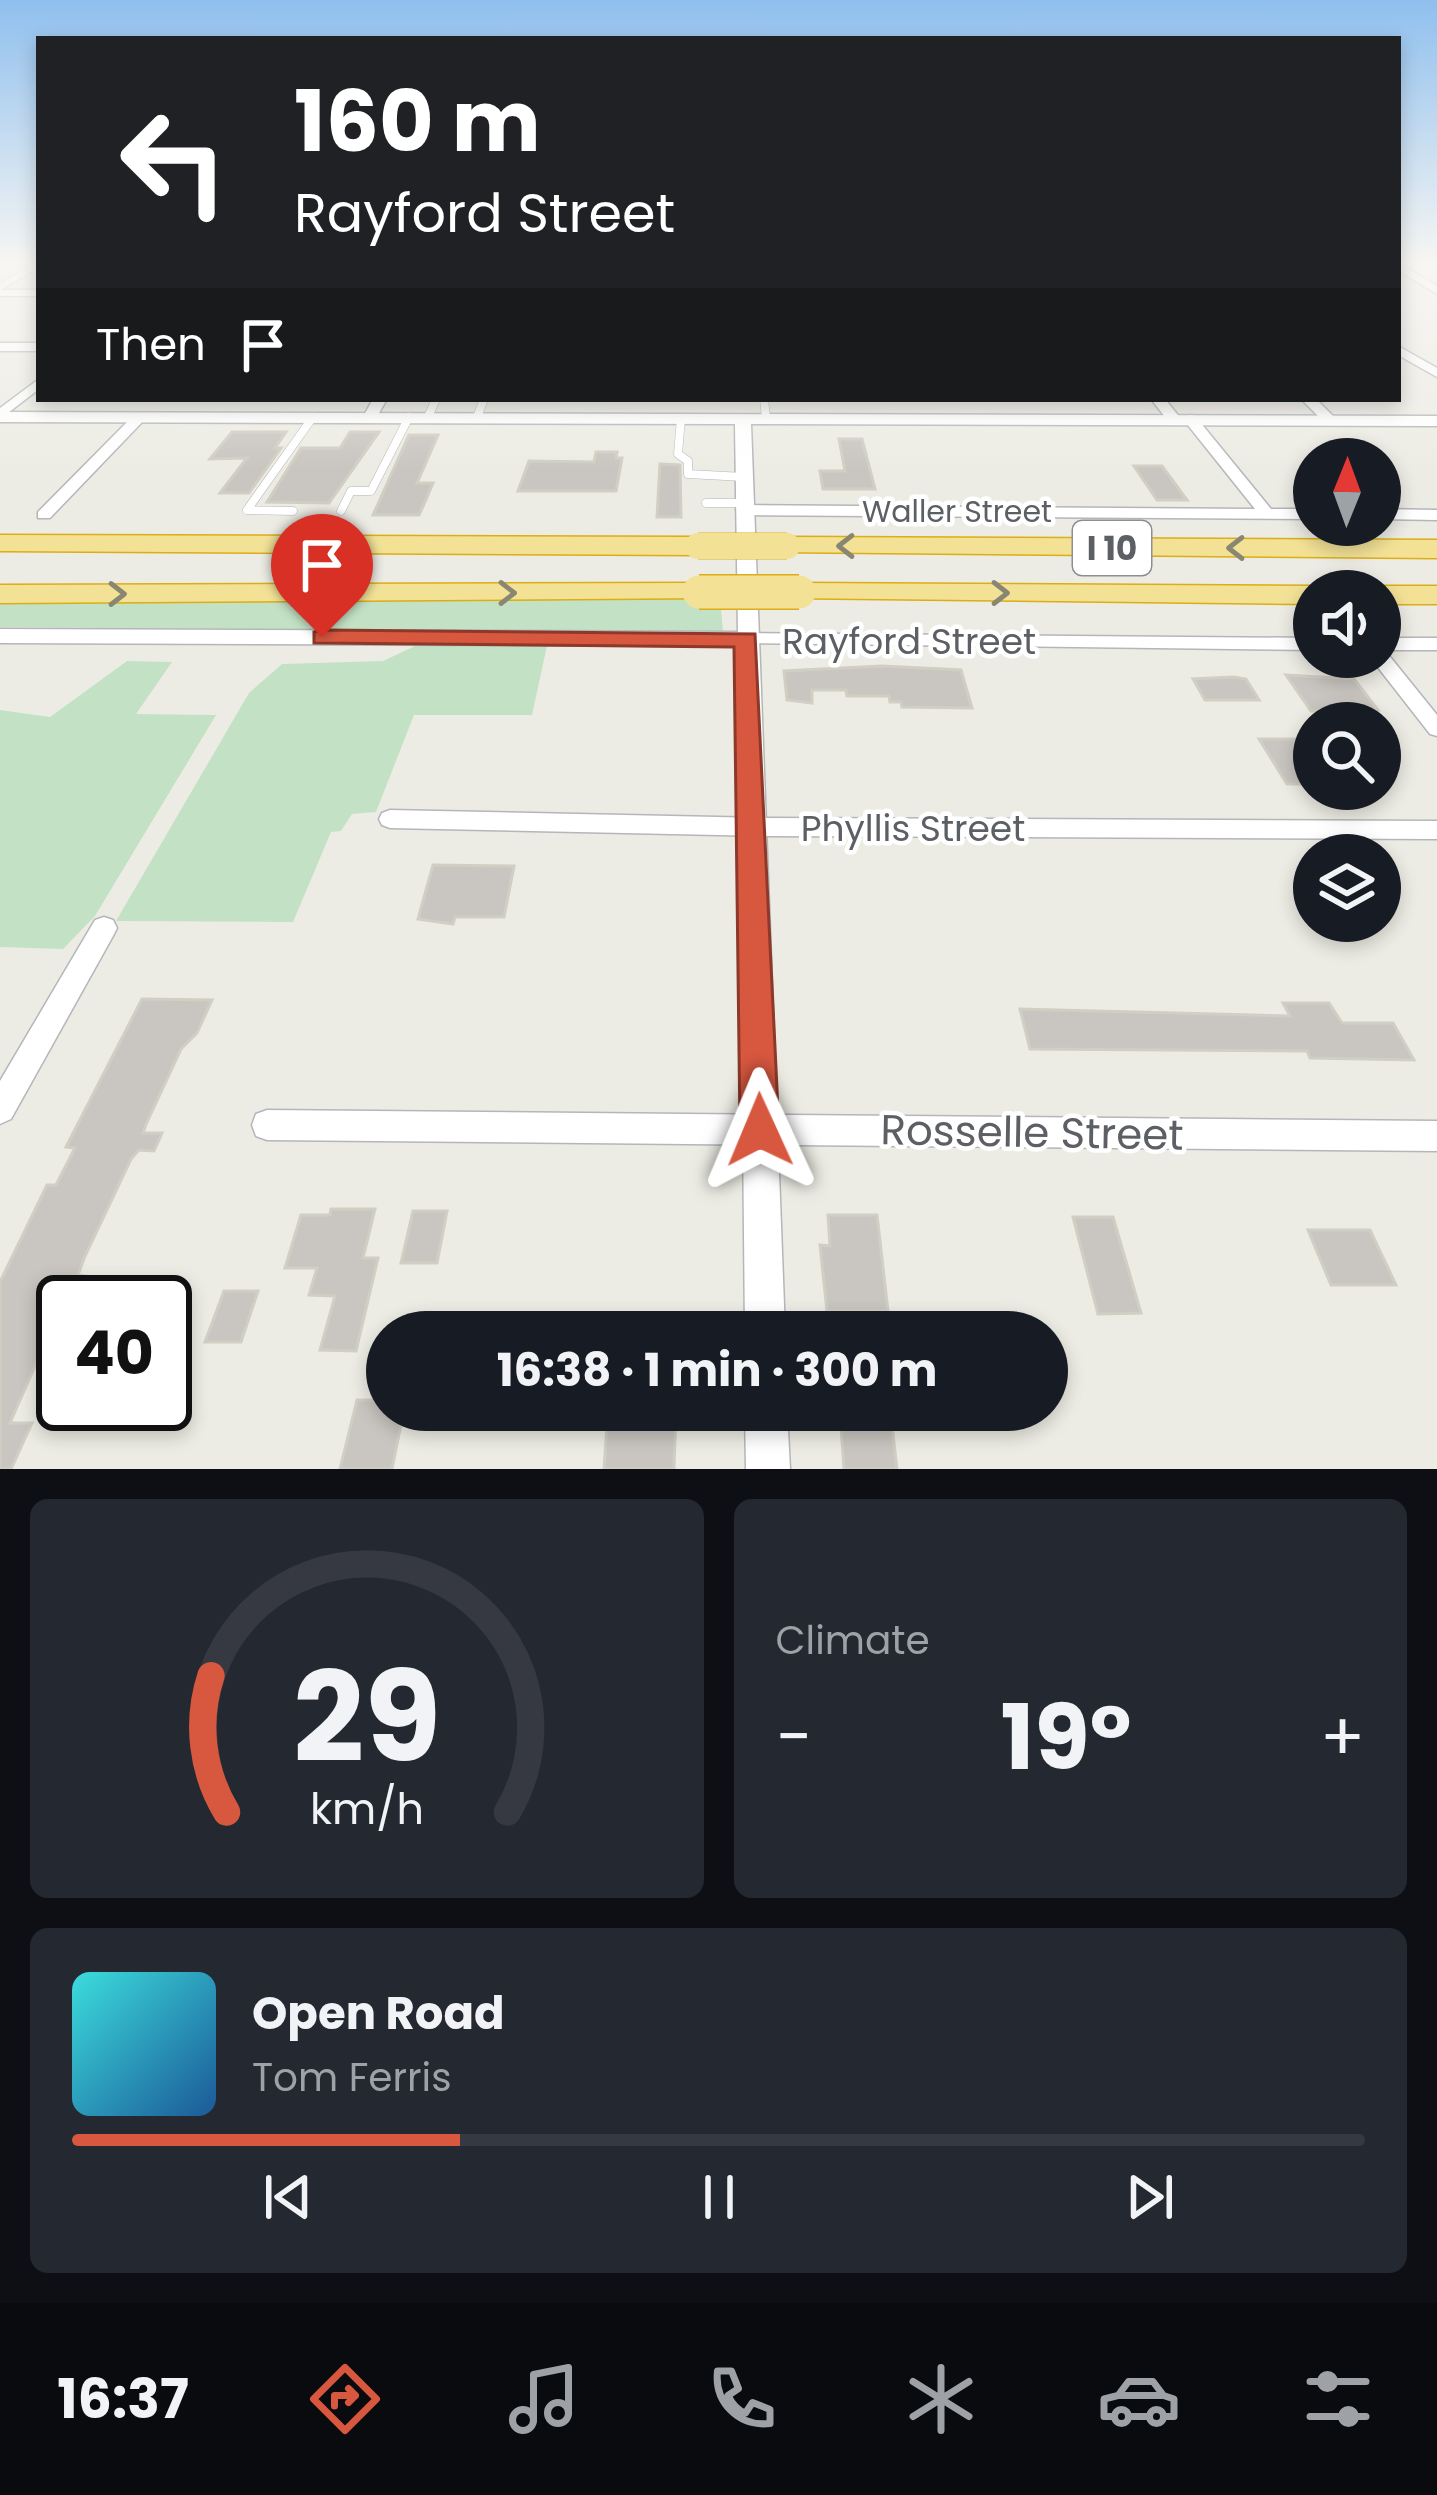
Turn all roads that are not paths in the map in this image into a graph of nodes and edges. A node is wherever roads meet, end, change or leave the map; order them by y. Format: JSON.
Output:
{"nodes":[{"id":1,"x":0,"y":347,"type":"edge"},
{"id":2,"x":36,"y":347,"type":"edge"},
{"id":3,"x":1401,"y":352,"type":"edge"},
{"id":4,"x":1437,"y":373,"type":"edge"},
{"id":5,"x":36,"y":386,"type":"edge"},
{"id":6,"x":378,"y":402,"type":"edge"},
{"id":7,"x":435,"y":402,"type":"edge"},
{"id":8,"x":483,"y":402,"type":"edge"},
{"id":9,"x":764,"y":402,"type":"edge"},
{"id":10,"x":1162,"y":402,"type":"edge"},
{"id":11,"x":1311,"y":402,"type":"edge"},
{"id":12,"x":0,"y":416,"type":"edge"},
{"id":13,"x":140,"y":417,"type":"junction"},
{"id":14,"x":313,"y":417,"type":"junction"},
{"id":15,"x":370,"y":417,"type":"junction"},
{"id":16,"x":409,"y":417,"type":"junction"},
{"id":17,"x":428,"y":417,"type":"junction"},
{"id":18,"x":477,"y":417,"type":"junction"},
{"id":19,"x":681,"y":418,"type":"junction"},
{"id":20,"x":743,"y":418,"type":"junction"},
{"id":21,"x":766,"y":418,"type":"junction"},
{"id":22,"x":1182,"y":419,"type":"junction"},
{"id":23,"x":1330,"y":420,"type":"junction"},
{"id":24,"x":1437,"y":421,"type":"edge"},
{"id":25,"x":744,"y":477,"type":"junction"},
{"id":26,"x":706,"y":503,"type":"dead end"},
{"id":27,"x":744,"y":507,"type":"junction"},
{"id":28,"x":293,"y":511,"type":"dead end"},
{"id":29,"x":341,"y":511,"type":"dead end"},
{"id":30,"x":1267,"y":514,"type":"junction"},
{"id":31,"x":1293,"y":514,"type":"edge"},
{"id":32,"x":1401,"y":514,"type":"edge"},
{"id":33,"x":1437,"y":514,"type":"edge"},
{"id":34,"x":44,"y":515,"type":"dead end"},
{"id":35,"x":0,"y":541,"type":"edge"},
{"id":36,"x":1437,"y":549,"type":"edge"},
{"id":37,"x":11,"y":594,"type":"edge"},
{"id":38,"x":1293,"y":595,"type":"edge"},
{"id":39,"x":1401,"y":595,"type":"edge"},
{"id":40,"x":1437,"y":596,"type":"edge"},
{"id":41,"x":0,"y":636,"type":"edge"},
{"id":42,"x":746,"y":639,"type":"junction"},
{"id":43,"x":1293,"y":644,"type":"edge"},
{"id":44,"x":1401,"y":644,"type":"edge"},
{"id":45,"x":1437,"y":644,"type":"edge"},
{"id":46,"x":1397,"y":678,"type":"edge"},
{"id":47,"x":1437,"y":729,"type":"edge"},
{"id":48,"x":390,"y":820,"type":"dead end"},
{"id":49,"x":752,"y":827,"type":"junction"},
{"id":50,"x":1437,"y":830,"type":"edge"},
{"id":51,"x":104,"y":928,"type":"dead end"},
{"id":52,"x":0,"y":1109,"type":"edge"},
{"id":53,"x":267,"y":1125,"type":"dead end"},
{"id":54,"x":760,"y":1130,"type":"junction"},
{"id":55,"x":1437,"y":1136,"type":"edge"},
{"id":56,"x":764,"y":1311,"type":"edge"},
{"id":57,"x":767,"y":1431,"type":"edge"},
{"id":58,"x":768,"y":1469,"type":"edge"}],
"edges":[{"from":1,"to":2,"type":"street"},
{"from":3,"to":4,"type":"street"},
{"from":5,"to":12,"type":"street"},
{"from":6,"to":15,"type":"street"},
{"from":7,"to":17,"type":"lane"},
{"from":8,"to":18,"type":"lane"},
{"from":9,"to":21,"type":"lane"},
{"from":10,"to":22,"type":"street"},
{"from":11,"to":23,"type":"street"},
{"from":12,"to":13,"type":"street"},
{"from":13,"to":14,"type":"street"},
{"from":13,"to":34,"type":"street"},
{"from":14,"to":15,"type":"street"},
{"from":14,"to":28,"type":"lane"},
{"from":15,"to":16,"type":"street"},
{"from":16,"to":17,"type":"street"},
{"from":16,"to":29,"type":"lane"},
{"from":17,"to":18,"type":"street"},
{"from":18,"to":19,"type":"street"},
{"from":19,"to":20,"type":"street"},
{"from":19,"to":25,"type":"lane"},
{"from":20,"to":21,"type":"street"},
{"from":20,"to":25,"type":"street"},
{"from":21,"to":22,"type":"street"},
{"from":22,"to":23,"type":"street"},
{"from":22,"to":30,"type":"street"},
{"from":23,"to":24,"type":"street"},
{"from":25,"to":27,"type":"street"},
{"from":26,"to":27,"type":"lane"},
{"from":27,"to":30,"type":"street","name":"Waller Street"},
{"from":27,"to":42,"type":"street"},
{"from":30,"to":31,"type":"street","name":"Waller Street"},
{"from":32,"to":33,"type":"street"},
{"from":36,"to":35,"type":"highway","number":"I 10","one_way":true,"bridge":true},
{"from":37,"to":38,"type":"highway","number":"I 10","one_way":true,"bridge":true},
{"from":39,"to":40,"type":"highway"},
{"from":41,"to":42,"type":"street","name":"Rayford Street"},
{"from":42,"to":43,"type":"street","name":"Rayford Street"},
{"from":42,"to":49,"type":"street"},
{"from":44,"to":45,"type":"street"},
{"from":46,"to":47,"type":"street"},
{"from":48,"to":49,"type":"street","name":"Phyllis Street"},
{"from":49,"to":50,"type":"street","name":"Phyllis Street"},
{"from":49,"to":54,"type":"street"},
{"from":51,"to":52,"type":"street"},
{"from":53,"to":54,"type":"street","name":"Rosselle Street"},
{"from":54,"to":55,"type":"street","name":"Rosselle Street"},
{"from":54,"to":56,"type":"street"},
{"from":57,"to":58,"type":"street"}]}
